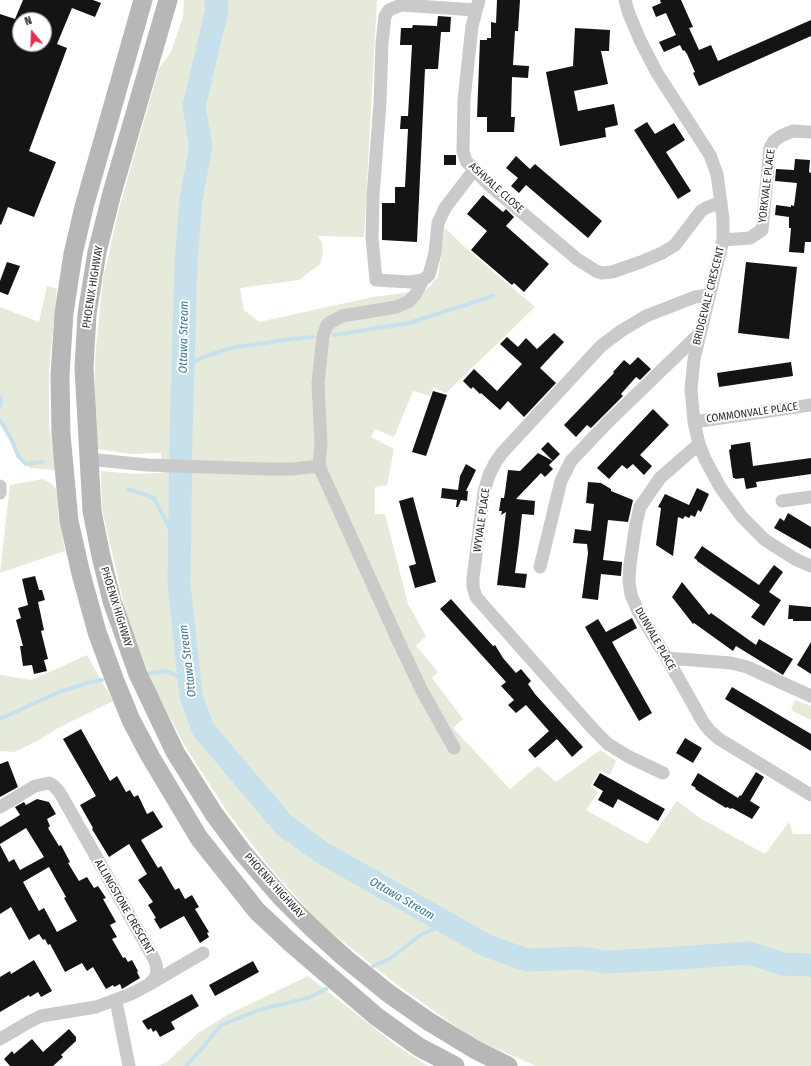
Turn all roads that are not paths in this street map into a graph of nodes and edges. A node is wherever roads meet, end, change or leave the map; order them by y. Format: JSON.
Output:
{"nodes":[{"id":1,"x":143,"y":0,"type":"edge"},
{"id":2,"x":168,"y":0,"type":"edge"},
{"id":3,"x":625,"y":0,"type":"edge"},
{"id":4,"x":477,"y":5,"type":"edge"},
{"id":5,"x":811,"y":132,"type":"edge"},
{"id":6,"x":474,"y":170,"type":"junction"},
{"id":7,"x":721,"y":202,"type":"junction"},
{"id":8,"x":723,"y":240,"type":"junction"},
{"id":9,"x":423,"y":280,"type":"junction"},
{"id":10,"x":709,"y":295,"type":"junction"},
{"id":11,"x":700,"y":333,"type":"junction"},
{"id":12,"x":811,"y":405,"type":"edge"},
{"id":13,"x":694,"y":422,"type":"junction"},
{"id":14,"x":699,"y":444,"type":"junction"},
{"id":15,"x":88,"y":458,"type":"junction"},
{"id":16,"x":319,"y":466,"type":"junction"},
{"id":17,"x":0,"y":486,"type":"edge"},
{"id":18,"x":0,"y":492,"type":"edge"},
{"id":19,"x":811,"y":497,"type":"edge"},
{"id":20,"x":782,"y":501,"type":"dead end"},
{"id":21,"x":811,"y":566,"type":"edge"},
{"id":22,"x":540,"y":567,"type":"dead end"},
{"id":23,"x":667,"y":658,"type":"junction"},
{"id":24,"x":811,"y":696,"type":"edge"},
{"id":25,"x":454,"y":748,"type":"dead end"},
{"id":26,"x":662,"y":773,"type":"dead end"},
{"id":27,"x":811,"y":795,"type":"edge"},
{"id":28,"x":0,"y":806,"type":"edge"},
{"id":29,"x":203,"y":953,"type":"dead end"},
{"id":30,"x":148,"y":985,"type":"junction"},
{"id":31,"x":116,"y":1000,"type":"junction"},
{"id":32,"x":0,"y":1039,"type":"edge"},
{"id":33,"x":470,"y":1058,"type":"edge"},
{"id":34,"x":496,"y":1064,"type":"edge"},
{"id":35,"x":129,"y":1066,"type":"edge"},
{"id":36,"x":455,"y":1066,"type":"edge"}],
"edges":[{"from":1,"to":36,"type":"main road"},
{"from":2,"to":15,"type":"main road","name":"PHOENIX HIGHWAY"},
{"from":3,"to":7,"type":"street","name":"BRIDGEVALE CRESCENT"},
{"from":4,"to":6,"type":"street","name":"ASHVALE CLOSE"},
{"from":4,"to":9,"type":"street"},
{"from":5,"to":8,"type":"street","name":"YORKVALE PLACE"},
{"from":6,"to":7,"type":"street","name":"ASHVALE CLOSE"},
{"from":6,"to":9,"type":"street"},
{"from":7,"to":8,"type":"street","name":"BRIDGEVALE CRESCENT"},
{"from":8,"to":10,"type":"street","name":"BRIDGEVALE CRESCENT"},
{"from":9,"to":16,"type":"street"},
{"from":10,"to":11,"type":"street","name":"BRIDGEVALE CRESCENT"},
{"from":10,"to":26,"type":"street","name":"WYVALE PLACE"},
{"from":11,"to":13,"type":"street","name":"BRIDGEVALE CRESCENT"},
{"from":11,"to":22,"type":"street"},
{"from":12,"to":13,"type":"street","name":"COMMONVALE PLACE"},
{"from":13,"to":14,"type":"street","name":"BRIDGEVALE CRESCENT"},
{"from":14,"to":21,"type":"street","name":"BRIDGEVALE CRESCENT"},
{"from":14,"to":23,"type":"street","name":"DUNVALE PLACE"},
{"from":15,"to":16,"type":"street"},
{"from":15,"to":33,"type":"main road","name":"PHOENIX HIGHWAY"},
{"from":16,"to":25,"type":"street"},
{"from":17,"to":18,"type":"street"},
{"from":19,"to":20,"type":"street"},
{"from":23,"to":24,"type":"street"},
{"from":23,"to":27,"type":"street","name":"DUNVALE PLACE"},
{"from":28,"to":30,"type":"street","name":"ALLINGSTONE CRESCENT"},
{"from":29,"to":30,"type":"street"},
{"from":30,"to":31,"type":"street"},
{"from":31,"to":32,"type":"street"},
{"from":31,"to":35,"type":"street"},
{"from":33,"to":34,"type":"main road","name":"PHOENIX HIGHWAY"}]}
